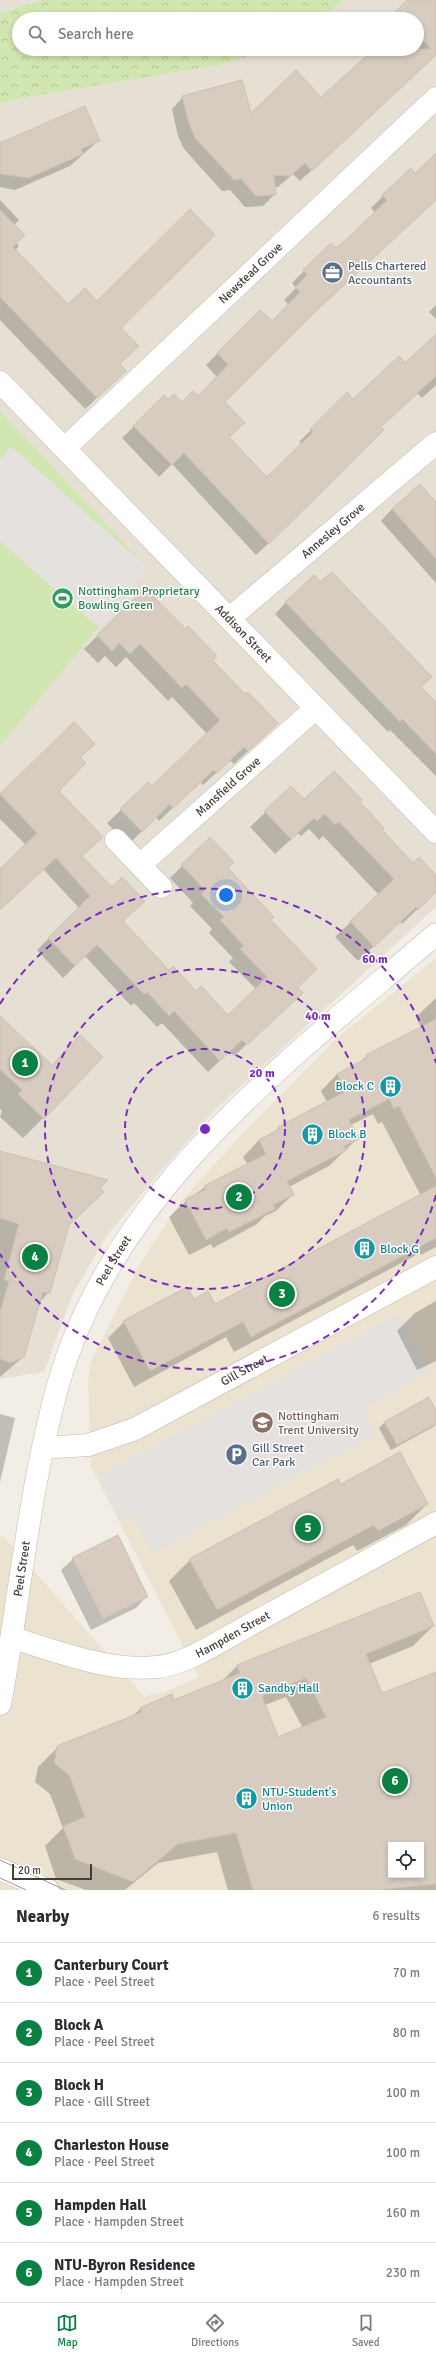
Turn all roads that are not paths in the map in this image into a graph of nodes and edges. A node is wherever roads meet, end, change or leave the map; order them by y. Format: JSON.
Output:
{"nodes":[{"id":1,"x":436,"y":98,"type":"edge"},
{"id":2,"x":0,"y":382,"type":"edge"},
{"id":3,"x":65,"y":448,"type":"junction"},
{"id":4,"x":434,"y":449,"type":"edge"},
{"id":5,"x":230,"y":618,"type":"junction"},
{"id":6,"x":316,"y":708,"type":"junction"},
{"id":7,"x":436,"y":832,"type":"edge"},
{"id":8,"x":116,"y":840,"type":"dead end"},
{"id":9,"x":140,"y":865,"type":"junction"},
{"id":10,"x":161,"y":887,"type":"dead end"},
{"id":11,"x":436,"y":934,"type":"edge"},
{"id":12,"x":436,"y":1267,"type":"edge"},
{"id":13,"x":44,"y":1448,"type":"junction"},
{"id":14,"x":436,"y":1523,"type":"edge"},
{"id":15,"x":13,"y":1638,"type":"junction"},
{"id":16,"x":0,"y":1704,"type":"edge"},
{"id":17,"x":0,"y":1869,"type":"edge"},
{"id":18,"x":48,"y":1890,"type":"edge"}],
"edges":[{"from":1,"to":3,"type":"street","name":"Newstead Grove"},
{"from":2,"to":3,"type":"street","name":"Addison Street"},
{"from":3,"to":5,"type":"street","name":"Addison Street"},
{"from":4,"to":5,"type":"street","name":"Annesley Grove"},
{"from":5,"to":6,"type":"street","name":"Addison Street"},
{"from":6,"to":7,"type":"street","name":"Addison Street"},
{"from":6,"to":9,"type":"street","name":"Mansfield Grove"},
{"from":8,"to":9,"type":"street"},
{"from":9,"to":10,"type":"street"},
{"from":11,"to":13,"type":"street","name":"Peel Street"},
{"from":12,"to":13,"type":"street","name":"Gill Street"},
{"from":13,"to":15,"type":"street","name":"Peel Street"},
{"from":14,"to":15,"type":"street","name":"Hampden Street"},
{"from":15,"to":16,"type":"street","name":"Peel Street"},
{"from":17,"to":18,"type":"street"}]}
